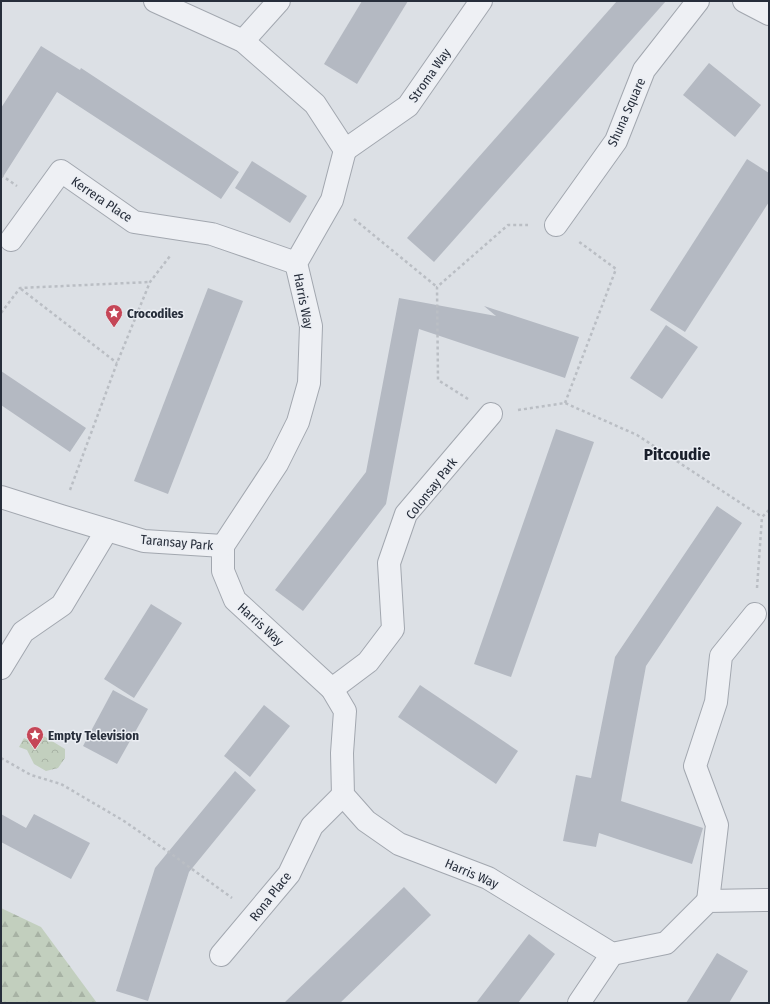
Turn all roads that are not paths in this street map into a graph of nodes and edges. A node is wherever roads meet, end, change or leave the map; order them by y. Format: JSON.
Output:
{"nodes":[{"id":1,"x":155,"y":1,"type":"edge"},
{"id":2,"x":279,"y":1,"type":"edge"},
{"id":3,"x":482,"y":1,"type":"edge"},
{"id":4,"x":698,"y":1,"type":"edge"},
{"id":5,"x":744,"y":1,"type":"edge"},
{"id":6,"x":769,"y":14,"type":"edge"},
{"id":7,"x":244,"y":42,"type":"junction"},
{"id":8,"x":345,"y":150,"type":"junction"},
{"id":9,"x":556,"y":225,"type":"road end"},
{"id":10,"x":11,"y":240,"type":"dead end"},
{"id":11,"x":296,"y":263,"type":"junction"},
{"id":12,"x":491,"y":414,"type":"road end"},
{"id":13,"x":1,"y":497,"type":"edge"},
{"id":14,"x":107,"y":530,"type":"junction"},
{"id":15,"x":223,"y":546,"type":"junction"},
{"id":16,"x":755,"y":614,"type":"road end"},
{"id":17,"x":1,"y":668,"type":"edge"},
{"id":18,"x":332,"y":688,"type":"junction"},
{"id":19,"x":343,"y":795,"type":"junction"},
{"id":20,"x":769,"y":900,"type":"edge"},
{"id":21,"x":708,"y":901,"type":"junction"},
{"id":22,"x":612,"y":954,"type":"junction"},
{"id":23,"x":221,"y":955,"type":"dead end"},
{"id":24,"x":579,"y":1003,"type":"edge"}],
"edges":[{"from":1,"to":7,"type":"street"},
{"from":2,"to":7,"type":"street"},
{"from":3,"to":8,"type":"street","name":"Stroma Way"},
{"from":4,"to":9,"type":"street","name":"Shuna Square"},
{"from":5,"to":6,"type":"street"},
{"from":7,"to":8,"type":"street"},
{"from":8,"to":11,"type":"street","name":"Harris Way"},
{"from":10,"to":11,"type":"street","name":"Kerrera Place"},
{"from":11,"to":15,"type":"street","name":"Harris Way"},
{"from":12,"to":18,"type":"street","name":"Colonsay Park"},
{"from":13,"to":14,"type":"street","name":"Taransay Park"},
{"from":14,"to":15,"type":"street","name":"Taransay Park"},
{"from":14,"to":17,"type":"street"},
{"from":15,"to":18,"type":"street","name":"Harris Way"},
{"from":16,"to":21,"type":"street"},
{"from":18,"to":19,"type":"street","name":"Harris Way"},
{"from":19,"to":22,"type":"street","name":"Harris Way"},
{"from":19,"to":23,"type":"street","name":"Rona Place"},
{"from":20,"to":21,"type":"street"},
{"from":21,"to":22,"type":"street"},
{"from":22,"to":24,"type":"street"}]}
